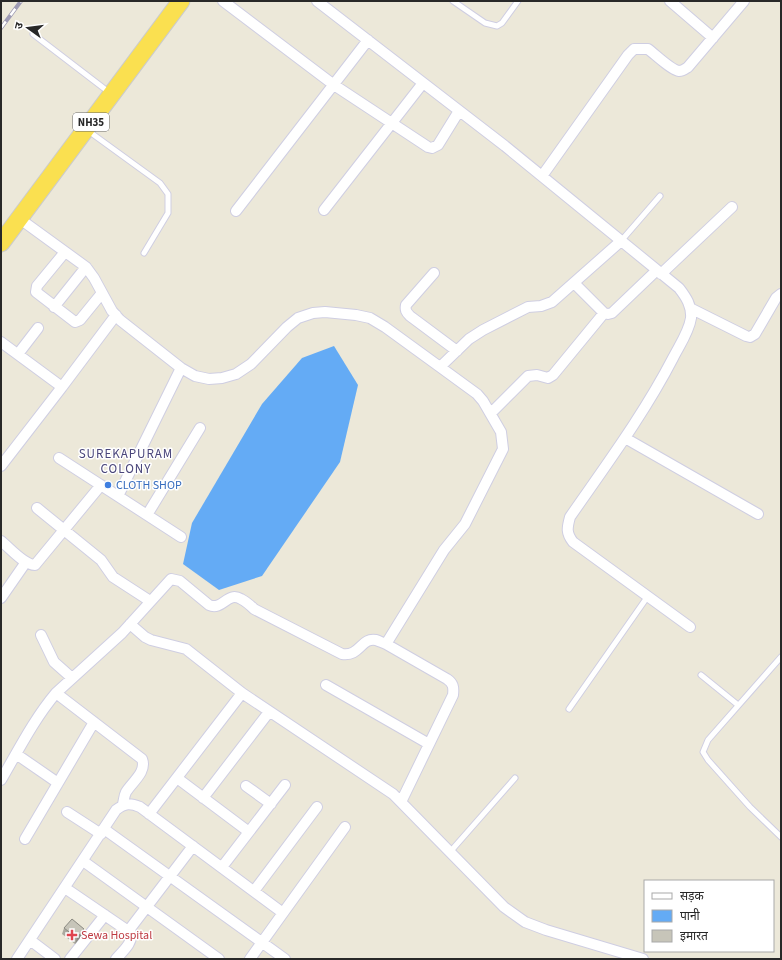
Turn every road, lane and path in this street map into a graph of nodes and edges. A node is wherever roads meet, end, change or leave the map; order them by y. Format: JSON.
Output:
{"nodes":[{"id":1,"x":181,"y":1,"type":"edge"},
{"id":2,"x":223,"y":1,"type":"edge"},
{"id":3,"x":318,"y":1,"type":"edge"},
{"id":4,"x":453,"y":1,"type":"edge"},
{"id":5,"x":518,"y":1,"type":"edge"},
{"id":6,"x":744,"y":1,"type":"edge"},
{"id":7,"x":676,"y":3,"type":"edge"},
{"id":8,"x":33,"y":34,"type":"dead end"},
{"id":9,"x":713,"y":38,"type":"junction"},
{"id":10,"x":368,"y":40,"type":"junction"},
{"id":11,"x":423,"y":83,"type":"junction"},
{"id":12,"x":334,"y":85,"type":"junction"},
{"id":13,"x":112,"y":94,"type":"junction"},
{"id":14,"x":459,"y":111,"type":"junction"},
{"id":15,"x":392,"y":123,"type":"junction"},
{"id":16,"x":86,"y":129,"type":"junction"},
{"id":17,"x":542,"y":176,"type":"junction"},
{"id":18,"x":660,"y":196,"type":"dead end"},
{"id":19,"x":732,"y":207,"type":"dead end"},
{"id":20,"x":324,"y":210,"type":"dead end"},
{"id":21,"x":236,"y":211,"type":"dead end"},
{"id":22,"x":20,"y":219,"type":"junction"},
{"id":23,"x":621,"y":241,"type":"junction"},
{"id":24,"x":1,"y":243,"type":"edge"},
{"id":25,"x":65,"y":252,"type":"junction"},
{"id":26,"x":144,"y":252,"type":"dead end"},
{"id":27,"x":86,"y":267,"type":"junction"},
{"id":28,"x":659,"y":272,"type":"junction"},
{"id":29,"x":434,"y":273,"type":"dead end"},
{"id":30,"x":574,"y":283,"type":"junction"},
{"id":31,"x":102,"y":293,"type":"junction"},
{"id":32,"x":781,"y":294,"type":"edge"},
{"id":33,"x":54,"y":307,"type":"junction"},
{"id":34,"x":690,"y":308,"type":"junction"},
{"id":35,"x":604,"y":313,"type":"junction"},
{"id":36,"x":116,"y":315,"type":"junction"},
{"id":37,"x":38,"y":328,"type":"dead end"},
{"id":38,"x":1,"y":342,"type":"edge"},
{"id":39,"x":457,"y":351,"type":"junction"},
{"id":40,"x":18,"y":354,"type":"junction"},
{"id":41,"x":440,"y":367,"type":"junction"},
{"id":42,"x":181,"y":368,"type":"junction"},
{"id":43,"x":62,"y":387,"type":"junction"},
{"id":44,"x":491,"y":413,"type":"junction"},
{"id":45,"x":200,"y":428,"type":"dead end"},
{"id":46,"x":625,"y":438,"type":"junction"},
{"id":47,"x":59,"y":458,"type":"dead end"},
{"id":48,"x":1,"y":466,"type":"edge"},
{"id":49,"x":101,"y":485,"type":"junction"},
{"id":50,"x":118,"y":496,"type":"junction"},
{"id":51,"x":36,"y":508,"type":"dead end"},
{"id":52,"x":758,"y":514,"type":"dead end"},
{"id":53,"x":147,"y":515,"type":"junction"},
{"id":54,"x":64,"y":530,"type":"junction"},
{"id":55,"x":181,"y":537,"type":"dead end"},
{"id":56,"x":1,"y":541,"type":"edge"},
{"id":57,"x":26,"y":562,"type":"junction"},
{"id":58,"x":3,"y":591,"type":"edge"},
{"id":59,"x":648,"y":596,"type":"junction"},
{"id":60,"x":150,"y":601,"type":"junction"},
{"id":61,"x":130,"y":624,"type":"junction"},
{"id":62,"x":690,"y":627,"type":"dead end"},
{"id":63,"x":41,"y":635,"type":"dead end"},
{"id":64,"x":386,"y":644,"type":"junction"},
{"id":65,"x":781,"y":657,"type":"edge"},
{"id":66,"x":701,"y":675,"type":"dead end"},
{"id":67,"x":72,"y":678,"type":"junction"},
{"id":68,"x":326,"y":685,"type":"dead end"},
{"id":69,"x":56,"y":693,"type":"junction"},
{"id":70,"x":242,"y":693,"type":"junction"},
{"id":71,"x":738,"y":705,"type":"junction"},
{"id":72,"x":568,"y":709,"type":"dead end"},
{"id":73,"x":270,"y":712,"type":"junction"},
{"id":74,"x":94,"y":722,"type":"junction"},
{"id":75,"x":429,"y":744,"type":"junction"},
{"id":76,"x":16,"y":754,"type":"junction"},
{"id":77,"x":177,"y":778,"type":"junction"},
{"id":78,"x":515,"y":778,"type":"dead end"},
{"id":79,"x":1,"y":780,"type":"edge"},
{"id":80,"x":58,"y":784,"type":"junction"},
{"id":81,"x":285,"y":785,"type":"dead end"},
{"id":82,"x":246,"y":786,"type":"dead end"},
{"id":83,"x":203,"y":798,"type":"junction"},
{"id":84,"x":401,"y":802,"type":"junction"},
{"id":85,"x":123,"y":804,"type":"junction"},
{"id":86,"x":270,"y":804,"type":"junction"},
{"id":87,"x":317,"y":807,"type":"dead end"},
{"id":88,"x":67,"y":812,"type":"dead end"},
{"id":89,"x":149,"y":814,"type":"junction"},
{"id":90,"x":345,"y":827,"type":"dead end"},
{"id":91,"x":102,"y":831,"type":"junction"},
{"id":92,"x":249,"y":832,"type":"junction"},
{"id":93,"x":781,"y":837,"type":"edge"},
{"id":94,"x":25,"y":839,"type":"dead end"},
{"id":95,"x":193,"y":846,"type":"junction"},
{"id":96,"x":450,"y":852,"type":"junction"},
{"id":97,"x":83,"y":861,"type":"junction"},
{"id":98,"x":222,"y":867,"type":"junction"},
{"id":99,"x":170,"y":876,"type":"junction"},
{"id":100,"x":65,"y":888,"type":"junction"},
{"id":101,"x":254,"y":891,"type":"junction"},
{"id":102,"x":147,"y":907,"type":"junction"},
{"id":103,"x":284,"y":913,"type":"junction"},
{"id":104,"x":105,"y":915,"type":"junction"},
{"id":105,"x":129,"y":930,"type":"junction"},
{"id":106,"x":30,"y":940,"type":"junction"},
{"id":107,"x":262,"y":942,"type":"junction"},
{"id":108,"x":17,"y":959,"type":"edge"},
{"id":109,"x":55,"y":959,"type":"edge"},
{"id":110,"x":70,"y":959,"type":"edge"},
{"id":111,"x":116,"y":959,"type":"edge"},
{"id":112,"x":219,"y":959,"type":"edge"},
{"id":113,"x":250,"y":959,"type":"edge"},
{"id":114,"x":285,"y":959,"type":"edge"},
{"id":115,"x":643,"y":959,"type":"edge"}],
"edges":[{"from":1,"to":13,"type":"highway","number":"NH35"},
{"from":2,"to":12,"type":"street"},
{"from":3,"to":10,"type":"street"},
{"from":4,"to":5,"type":"lane"},
{"from":6,"to":9,"type":"street"},
{"from":7,"to":9,"type":"street"},
{"from":8,"to":13,"type":"lane"},
{"from":9,"to":17,"type":"street"},
{"from":10,"to":11,"type":"street"},
{"from":10,"to":12,"type":"street"},
{"from":11,"to":14,"type":"street"},
{"from":11,"to":15,"type":"street"},
{"from":12,"to":15,"type":"street"},
{"from":12,"to":21,"type":"street"},
{"from":13,"to":16,"type":"highway","number":"NH35"},
{"from":14,"to":15,"type":"street"},
{"from":14,"to":17,"type":"street"},
{"from":15,"to":20,"type":"street"},
{"from":16,"to":22,"type":"highway","number":"NH35"},
{"from":16,"to":26,"type":"lane"},
{"from":17,"to":23,"type":"street"},
{"from":18,"to":23,"type":"lane"},
{"from":19,"to":28,"type":"street"},
{"from":22,"to":24,"type":"highway","number":"NH35"},
{"from":22,"to":25,"type":"street"},
{"from":23,"to":28,"type":"street"},
{"from":23,"to":30,"type":"street"},
{"from":25,"to":27,"type":"street"},
{"from":25,"to":33,"type":"street"},
{"from":27,"to":31,"type":"street"},
{"from":27,"to":33,"type":"street"},
{"from":28,"to":34,"type":"street"},
{"from":28,"to":35,"type":"street"},
{"from":29,"to":39,"type":"street"},
{"from":30,"to":35,"type":"street"},
{"from":30,"to":39,"type":"street"},
{"from":31,"to":33,"type":"street"},
{"from":31,"to":36,"type":"street"},
{"from":32,"to":34,"type":"street"},
{"from":34,"to":46,"type":"street"},
{"from":35,"to":44,"type":"street"},
{"from":36,"to":42,"type":"street"},
{"from":36,"to":43,"type":"street"},
{"from":37,"to":40,"type":"street"},
{"from":38,"to":40,"type":"street"},
{"from":39,"to":41,"type":"street"},
{"from":40,"to":43,"type":"street"},
{"from":41,"to":42,"type":"street"},
{"from":41,"to":44,"type":"street"},
{"from":42,"to":50,"type":"street"},
{"from":43,"to":48,"type":"street"},
{"from":44,"to":64,"type":"street"},
{"from":45,"to":53,"type":"street"},
{"from":46,"to":52,"type":"street"},
{"from":46,"to":59,"type":"street"},
{"from":47,"to":49,"type":"street"},
{"from":49,"to":50,"type":"street"},
{"from":49,"to":54,"type":"street"},
{"from":50,"to":53,"type":"street"},
{"from":51,"to":54,"type":"street"},
{"from":53,"to":55,"type":"street"},
{"from":54,"to":57,"type":"street"},
{"from":54,"to":60,"type":"street"},
{"from":56,"to":57,"type":"street"},
{"from":57,"to":58,"type":"street"},
{"from":59,"to":62,"type":"street"},
{"from":59,"to":72,"type":"lane"},
{"from":60,"to":61,"type":"street"},
{"from":60,"to":64,"type":"street"},
{"from":61,"to":67,"type":"street"},
{"from":61,"to":70,"type":"street"},
{"from":63,"to":67,"type":"street"},
{"from":64,"to":75,"type":"street"},
{"from":65,"to":71,"type":"lane"},
{"from":66,"to":71,"type":"lane"},
{"from":67,"to":69,"type":"street"},
{"from":68,"to":75,"type":"street"},
{"from":69,"to":74,"type":"street"},
{"from":69,"to":76,"type":"street"},
{"from":70,"to":73,"type":"street"},
{"from":70,"to":77,"type":"street"},
{"from":71,"to":93,"type":"lane"},
{"from":73,"to":83,"type":"street"},
{"from":73,"to":84,"type":"street"},
{"from":74,"to":80,"type":"street"},
{"from":74,"to":85,"type":"street"},
{"from":75,"to":84,"type":"street"},
{"from":76,"to":79,"type":"street"},
{"from":76,"to":80,"type":"street"},
{"from":77,"to":83,"type":"street"},
{"from":77,"to":89,"type":"street"},
{"from":78,"to":96,"type":"lane"},
{"from":80,"to":94,"type":"street"},
{"from":81,"to":86,"type":"street"},
{"from":82,"to":86,"type":"street"},
{"from":83,"to":92,"type":"street"},
{"from":84,"to":96,"type":"street"},
{"from":85,"to":89,"type":"street"},
{"from":85,"to":91,"type":"street"},
{"from":86,"to":92,"type":"street"},
{"from":87,"to":101,"type":"street"},
{"from":88,"to":91,"type":"street"},
{"from":89,"to":95,"type":"street"},
{"from":90,"to":103,"type":"street"},
{"from":91,"to":97,"type":"street"},
{"from":91,"to":99,"type":"street"},
{"from":92,"to":98,"type":"street"},
{"from":95,"to":98,"type":"street"},
{"from":95,"to":99,"type":"street"},
{"from":96,"to":115,"type":"street"},
{"from":97,"to":100,"type":"street"},
{"from":97,"to":102,"type":"street"},
{"from":98,"to":101,"type":"street"},
{"from":99,"to":102,"type":"street"},
{"from":99,"to":107,"type":"street"},
{"from":100,"to":104,"type":"street"},
{"from":100,"to":106,"type":"street"},
{"from":101,"to":103,"type":"street"},
{"from":102,"to":105,"type":"street"},
{"from":102,"to":112,"type":"street"},
{"from":103,"to":107,"type":"street"},
{"from":104,"to":105,"type":"street"},
{"from":104,"to":110,"type":"street"},
{"from":105,"to":111,"type":"street"},
{"from":106,"to":108,"type":"street"},
{"from":106,"to":109,"type":"street"},
{"from":107,"to":113,"type":"street"},
{"from":107,"to":114,"type":"street"}]}
